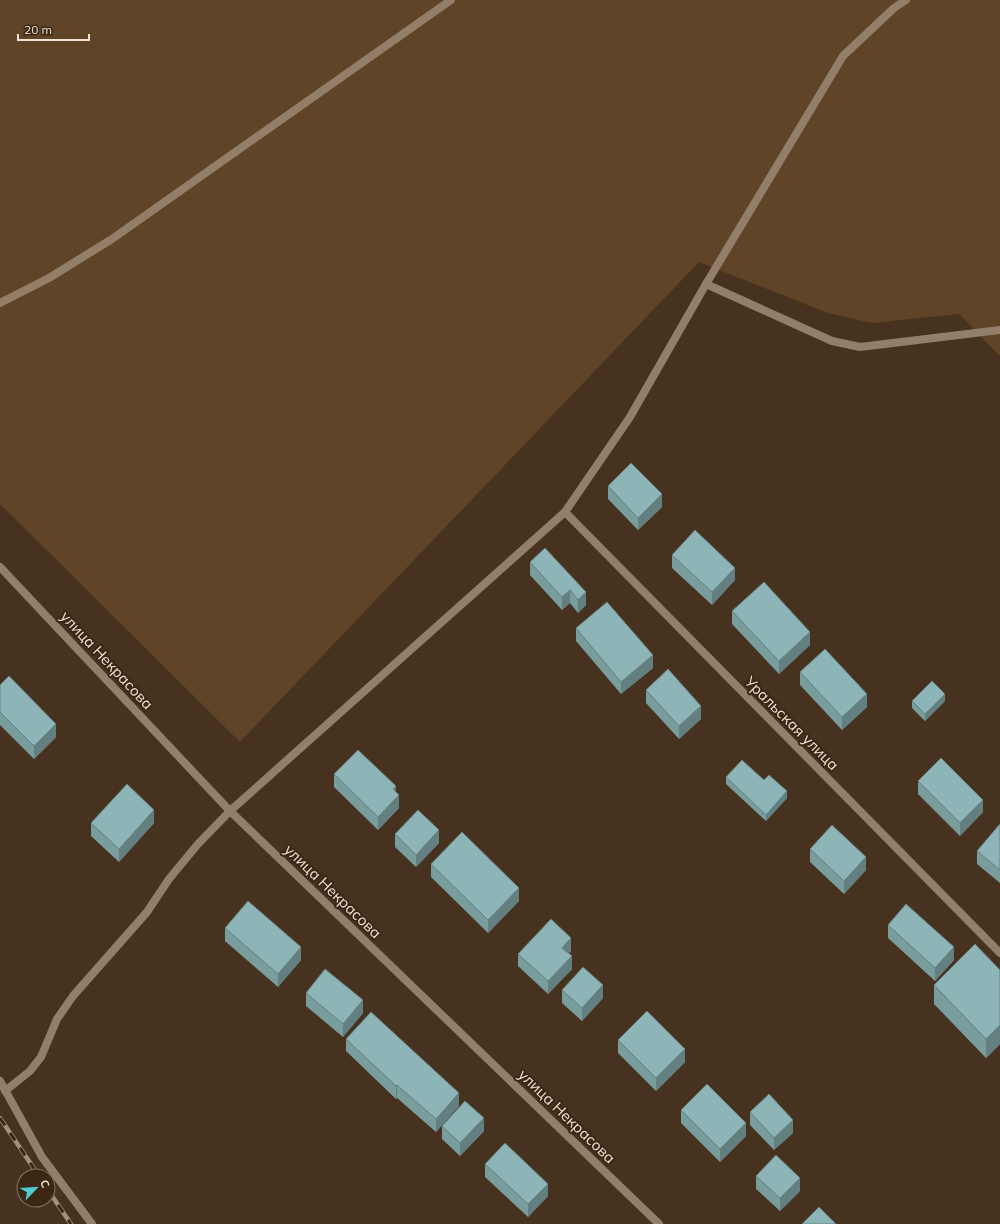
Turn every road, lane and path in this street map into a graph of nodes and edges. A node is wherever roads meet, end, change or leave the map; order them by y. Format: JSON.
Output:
{"nodes":[{"id":1,"x":451,"y":0,"type":"edge"},
{"id":2,"x":906,"y":0,"type":"edge"},
{"id":3,"x":706,"y":284,"type":"junction"},
{"id":4,"x":0,"y":303,"type":"edge"},
{"id":5,"x":1000,"y":330,"type":"edge"},
{"id":6,"x":565,"y":512,"type":"junction"},
{"id":7,"x":0,"y":567,"type":"edge"},
{"id":8,"x":230,"y":811,"type":"junction"},
{"id":9,"x":1000,"y":953,"type":"edge"},
{"id":10,"x":0,"y":1081,"type":"edge"},
{"id":11,"x":5,"y":1091,"type":"junction"},
{"id":12,"x":92,"y":1224,"type":"edge"},
{"id":13,"x":659,"y":1224,"type":"edge"}],
"edges":[{"from":1,"to":4,"type":"street"},
{"from":2,"to":3,"type":"street"},
{"from":3,"to":5,"type":"street"},
{"from":3,"to":6,"type":"street"},
{"from":6,"to":8,"type":"street"},
{"from":6,"to":9,"type":"street","name":"Уральская улица"},
{"from":7,"to":8,"type":"street","name":"улица Некрасова"},
{"from":8,"to":11,"type":"street"},
{"from":8,"to":13,"type":"street","name":"улица Некрасова"},
{"from":10,"to":11,"type":"street"},
{"from":11,"to":12,"type":"street"}]}
